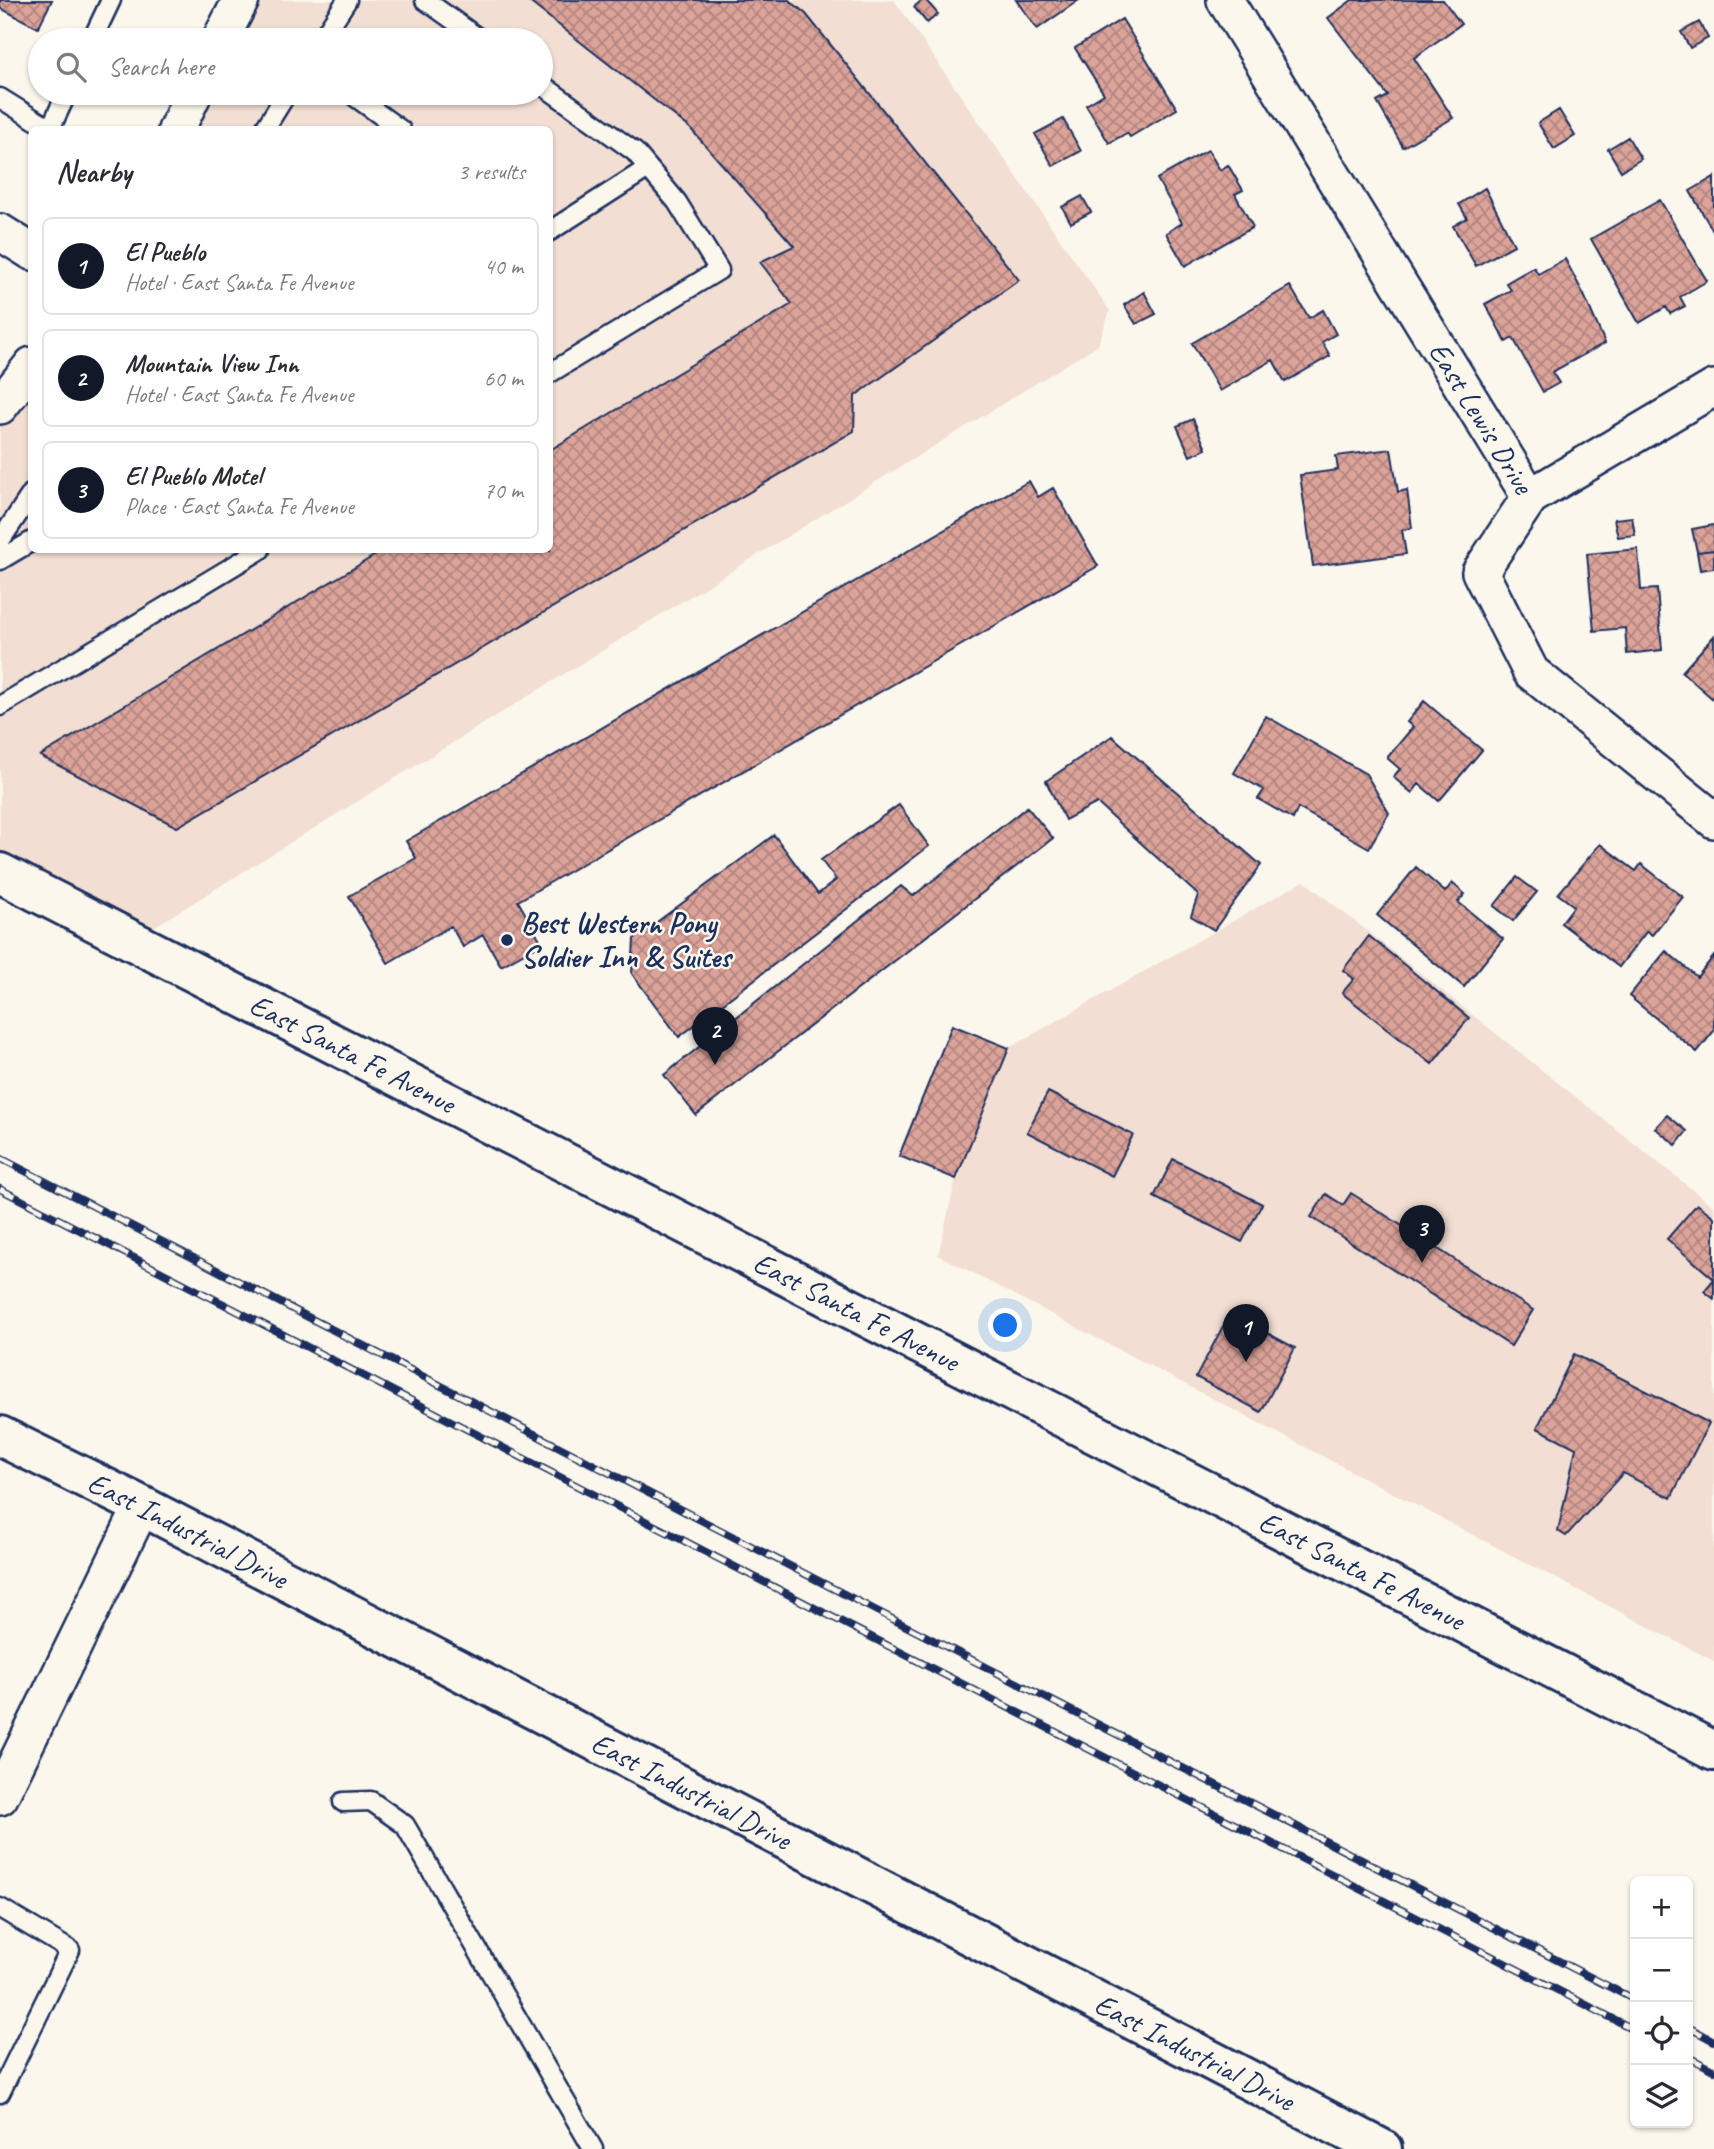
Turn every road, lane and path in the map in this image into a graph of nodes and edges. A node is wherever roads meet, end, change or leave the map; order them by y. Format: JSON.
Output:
{"nodes":[{"id":1,"x":111,"y":0,"type":"edge"},
{"id":2,"x":241,"y":0,"type":"edge"},
{"id":3,"x":347,"y":0,"type":"edge"},
{"id":4,"x":425,"y":0,"type":"edge"},
{"id":5,"x":1225,"y":0,"type":"edge"},
{"id":6,"x":98,"y":28,"type":"edge"},
{"id":7,"x":226,"y":28,"type":"edge"},
{"id":8,"x":329,"y":28,"type":"edge"},
{"id":9,"x":464,"y":28,"type":"edge"},
{"id":10,"x":553,"y":93,"type":"edge"},
{"id":11,"x":0,"y":98,"type":"edge"},
{"id":12,"x":61,"y":105,"type":"edge"},
{"id":13,"x":188,"y":105,"type":"edge"},
{"id":14,"x":280,"y":105,"type":"edge"},
{"id":15,"x":366,"y":105,"type":"edge"},
{"id":16,"x":45,"y":126,"type":"edge"},
{"id":17,"x":51,"y":126,"type":"edge"},
{"id":18,"x":178,"y":126,"type":"edge"},
{"id":19,"x":266,"y":126,"type":"edge"},
{"id":20,"x":395,"y":126,"type":"edge"},
{"id":21,"x":648,"y":168,"type":"junction"},
{"id":22,"x":553,"y":228,"type":"edge"},
{"id":23,"x":0,"y":232,"type":"edge"},
{"id":24,"x":28,"y":250,"type":"edge"},
{"id":25,"x":28,"y":370,"type":"edge"},
{"id":26,"x":553,"y":371,"type":"edge"},
{"id":27,"x":1714,"y":388,"type":"edge"},
{"id":28,"x":0,"y":406,"type":"edge"},
{"id":29,"x":1530,"y":497,"type":"junction"},
{"id":30,"x":28,"y":499,"type":"edge"},
{"id":31,"x":0,"y":541,"type":"edge"},
{"id":32,"x":28,"y":543,"type":"edge"},
{"id":33,"x":255,"y":553,"type":"edge"},
{"id":34,"x":0,"y":560,"type":"edge"},
{"id":35,"x":0,"y":706,"type":"edge"},
{"id":36,"x":1714,"y":820,"type":"edge"},
{"id":37,"x":0,"y":873,"type":"edge"},
{"id":38,"x":0,"y":1436,"type":"edge"},
{"id":39,"x":142,"y":1506,"type":"junction"},
{"id":40,"x":1714,"y":1751,"type":"edge"},
{"id":41,"x":4,"y":1780,"type":"edge"},
{"id":42,"x":343,"y":1802,"type":"dead end"},
{"id":43,"x":0,"y":1908,"type":"edge"},
{"id":44,"x":0,"y":2093,"type":"edge"},
{"id":45,"x":593,"y":2149,"type":"edge"},
{"id":46,"x":1382,"y":2149,"type":"edge"}],
"edges":[{"from":1,"to":6,"type":"lane"},
{"from":2,"to":7,"type":"street"},
{"from":3,"to":8,"type":"lane"},
{"from":4,"to":9,"type":"lane"},
{"from":5,"to":29,"type":"street","name":"East Lewis Drive"},
{"from":10,"to":21,"type":"lane"},
{"from":11,"to":16,"type":"lane"},
{"from":12,"to":17,"type":"lane"},
{"from":13,"to":18,"type":"street"},
{"from":14,"to":19,"type":"lane"},
{"from":15,"to":20,"type":"lane"},
{"from":21,"to":22,"type":"lane"},
{"from":21,"to":26,"type":"lane"},
{"from":23,"to":24,"type":"street"},
{"from":25,"to":28,"type":"street"},
{"from":27,"to":29,"type":"street"},
{"from":29,"to":36,"type":"street","name":"East Lewis Drive"},
{"from":30,"to":31,"type":"lane"},
{"from":32,"to":34,"type":"lane"},
{"from":33,"to":35,"type":"lane"},
{"from":37,"to":40,"type":"main road","name":"East Santa Fe Avenue"},
{"from":38,"to":39,"type":"main road","name":"East Industrial Drive"},
{"from":39,"to":41,"type":"street"},
{"from":39,"to":46,"type":"main road","name":"East Industrial Drive"},
{"from":42,"to":45,"type":"lane"},
{"from":43,"to":44,"type":"lane"}]}
